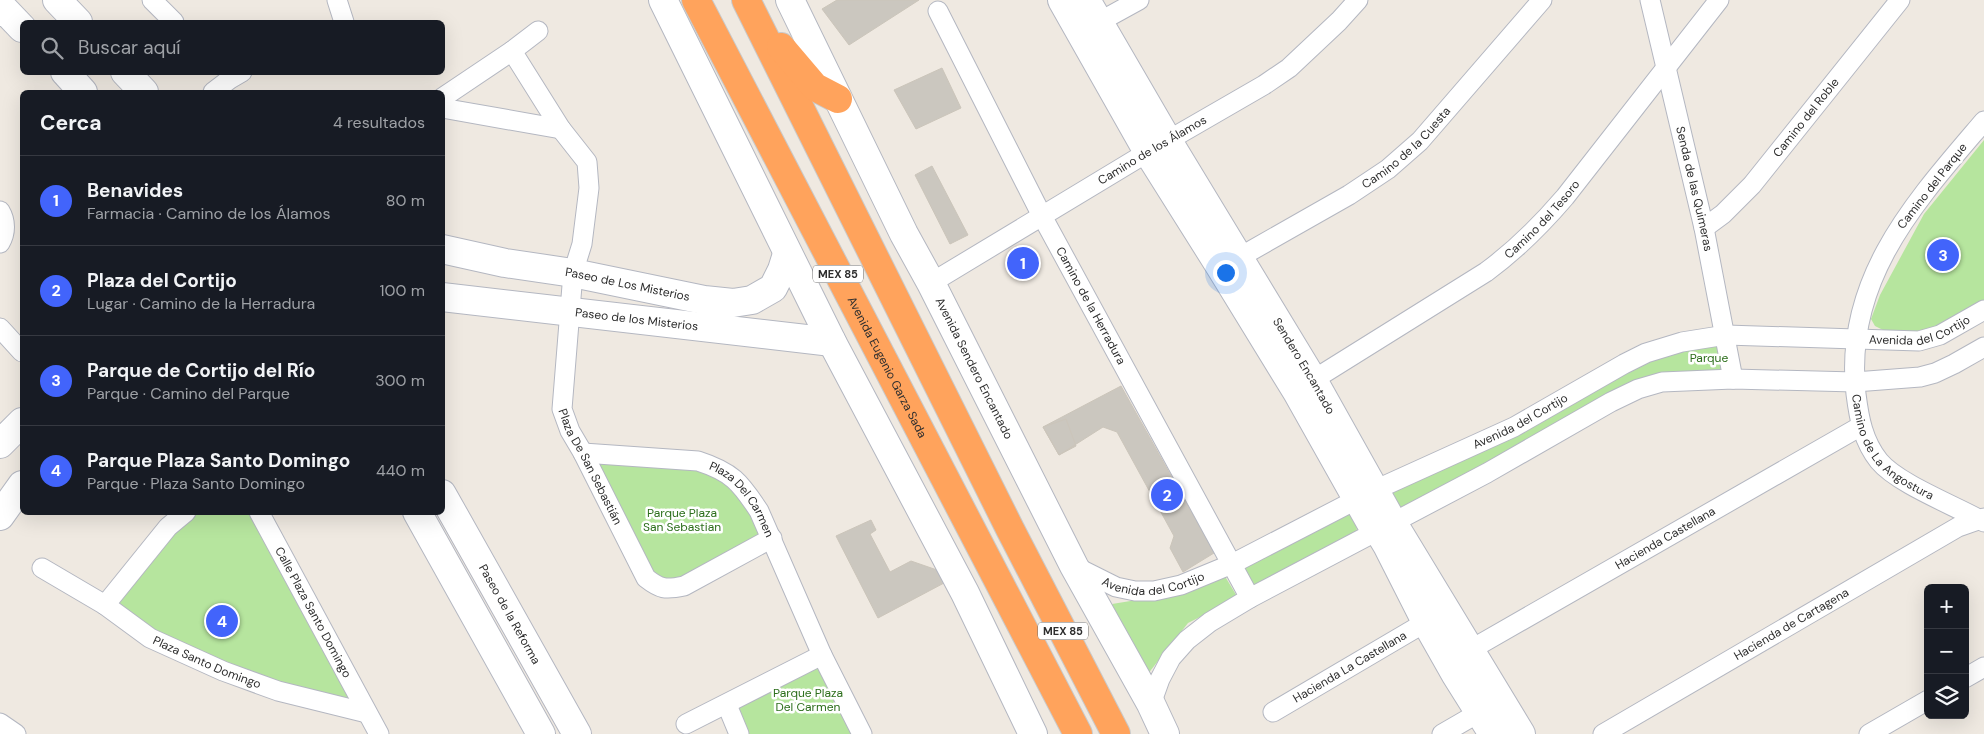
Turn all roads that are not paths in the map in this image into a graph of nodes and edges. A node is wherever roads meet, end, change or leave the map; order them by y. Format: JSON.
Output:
{"nodes":[{"id":1,"x":57,"y":0,"type":"edge"},
{"id":2,"x":152,"y":0,"type":"edge"},
{"id":3,"x":337,"y":0,"type":"edge"},
{"id":4,"x":663,"y":0,"type":"edge"},
{"id":5,"x":696,"y":0,"type":"edge"},
{"id":6,"x":746,"y":0,"type":"edge"},
{"id":7,"x":790,"y":0,"type":"edge"},
{"id":8,"x":1062,"y":0,"type":"edge"},
{"id":9,"x":1139,"y":0,"type":"edge"},
{"id":10,"x":1358,"y":0,"type":"edge"},
{"id":11,"x":1542,"y":0,"type":"edge"},
{"id":12,"x":1650,"y":0,"type":"edge"},
{"id":13,"x":1720,"y":0,"type":"edge"},
{"id":14,"x":1900,"y":0,"type":"edge"},
{"id":15,"x":0,"y":4,"type":"edge"},
{"id":16,"x":938,"y":11,"type":"dead end"},
{"id":17,"x":1092,"y":11,"type":"edge"},
{"id":18,"x":76,"y":20,"type":"edge"},
{"id":19,"x":172,"y":20,"type":"edge"},
{"id":20,"x":343,"y":20,"type":"edge"},
{"id":21,"x":20,"y":26,"type":"edge"},
{"id":22,"x":0,"y":28,"type":"edge"},
{"id":23,"x":20,"y":28,"type":"edge"},
{"id":24,"x":538,"y":31,"type":"dead end"},
{"id":25,"x":512,"y":51,"type":"junction"},
{"id":26,"x":1667,"y":67,"type":"junction"},
{"id":27,"x":68,"y":75,"type":"edge"},
{"id":28,"x":128,"y":75,"type":"edge"},
{"id":29,"x":232,"y":75,"type":"edge"},
{"id":30,"x":81,"y":90,"type":"edge"},
{"id":31,"x":142,"y":90,"type":"edge"},
{"id":32,"x":215,"y":90,"type":"edge"},
{"id":33,"x":445,"y":96,"type":"edge"},
{"id":34,"x":838,"y":99,"type":"junction"},
{"id":35,"x":445,"y":109,"type":"edge"},
{"id":36,"x":1984,"y":121,"type":"edge"},
{"id":37,"x":561,"y":129,"type":"junction"},
{"id":38,"x":1158,"y":147,"type":"junction"},
{"id":39,"x":0,"y":211,"type":"edge"},
{"id":40,"x":1042,"y":216,"type":"junction"},
{"id":41,"x":1704,"y":228,"type":"junction"},
{"id":42,"x":0,"y":243,"type":"edge"},
{"id":43,"x":445,"y":250,"type":"edge"},
{"id":44,"x":787,"y":254,"type":"junction"},
{"id":45,"x":1240,"y":257,"type":"junction"},
{"id":46,"x":573,"y":274,"type":"junction"},
{"id":47,"x":931,"y":283,"type":"junction"},
{"id":48,"x":445,"y":297,"type":"edge"},
{"id":49,"x":1984,"y":310,"type":"edge"},
{"id":50,"x":569,"y":312,"type":"junction"},
{"id":51,"x":0,"y":328,"type":"edge"},
{"id":52,"x":1726,"y":336,"type":"junction"},
{"id":53,"x":1855,"y":338,"type":"junction"},
{"id":54,"x":832,"y":342,"type":"junction"},
{"id":55,"x":1984,"y":347,"type":"edge"},
{"id":56,"x":20,"y":350,"type":"edge"},
{"id":57,"x":1733,"y":379,"type":"junction"},
{"id":58,"x":1313,"y":380,"type":"junction"},
{"id":59,"x":1855,"y":382,"type":"junction"},
{"id":60,"x":20,"y":424,"type":"edge"},
{"id":61,"x":1861,"y":426,"type":"junction"},
{"id":62,"x":0,"y":444,"type":"edge"},
{"id":63,"x":583,"y":453,"type":"junction"},
{"id":64,"x":20,"y":488,"type":"edge"},
{"id":65,"x":1366,"y":494,"type":"junction"},
{"id":66,"x":445,"y":499,"type":"edge"},
{"id":67,"x":182,"y":515,"type":"edge"},
{"id":68,"x":262,"y":515,"type":"edge"},
{"id":69,"x":418,"y":515,"type":"edge"},
{"id":70,"x":0,"y":516,"type":"edge"},
{"id":71,"x":1983,"y":520,"type":"edge"},
{"id":72,"x":1385,"y":527,"type":"junction"},
{"id":73,"x":772,"y":538,"type":"junction"},
{"id":74,"x":1232,"y":564,"type":"junction"},
{"id":75,"x":1074,"y":566,"type":"junction"},
{"id":76,"x":42,"y":568,"type":"dead end"},
{"id":77,"x":964,"y":593,"type":"junction"},
{"id":78,"x":1250,"y":598,"type":"junction"},
{"id":79,"x":105,"y":605,"type":"junction"},
{"id":80,"x":1426,"y":622,"type":"junction"},
{"id":81,"x":1470,"y":650,"type":"junction"},
{"id":82,"x":822,"y":655,"type":"junction"},
{"id":83,"x":1984,"y":667,"type":"edge"},
{"id":84,"x":1969,"y":676,"type":"edge"},
{"id":85,"x":1924,"y":702,"type":"edge"},
{"id":86,"x":727,"y":704,"type":"junction"},
{"id":87,"x":1152,"y":704,"type":"junction"},
{"id":88,"x":367,"y":712,"type":"junction"},
{"id":89,"x":1273,"y":712,"type":"dead end"},
{"id":90,"x":0,"y":722,"type":"edge"},
{"id":91,"x":1487,"y":723,"type":"edge"},
{"id":92,"x":686,"y":724,"type":"dead end"},
{"id":93,"x":16,"y":734,"type":"edge"},
{"id":94,"x":379,"y":734,"type":"edge"},
{"id":95,"x":541,"y":734,"type":"edge"},
{"id":96,"x":577,"y":734,"type":"edge"},
{"id":97,"x":739,"y":734,"type":"edge"},
{"id":98,"x":862,"y":734,"type":"edge"},
{"id":99,"x":1033,"y":734,"type":"edge"},
{"id":100,"x":1051,"y":734,"type":"edge"},
{"id":101,"x":1078,"y":734,"type":"edge"},
{"id":102,"x":1116,"y":734,"type":"edge"},
{"id":103,"x":1143,"y":734,"type":"edge"},
{"id":104,"x":1165,"y":734,"type":"edge"},
{"id":105,"x":1442,"y":734,"type":"edge"},
{"id":106,"x":1521,"y":734,"type":"edge"},
{"id":107,"x":1603,"y":734,"type":"edge"},
{"id":108,"x":1869,"y":734,"type":"edge"}],
"edges":[{"from":1,"to":18,"type":"street"},
{"from":2,"to":19,"type":"street"},
{"from":3,"to":20,"type":"street"},
{"from":4,"to":44,"type":"street"},
{"from":5,"to":101,"type":"highway","name":"Avenida Eugenio Garza Sada","number":"MEX 85"},
{"from":6,"to":34,"type":"highway"},
{"from":6,"to":102,"type":"highway","number":"MEX 85"},
{"from":7,"to":34,"type":"street","name":"Avenida Sendero Encantado"},
{"from":8,"to":38,"type":"street","name":"Sendero Encantado"},
{"from":9,"to":17,"type":"street"},
{"from":10,"to":38,"type":"street","name":"Camino de los Álamos"},
{"from":11,"to":45,"type":"street","name":"Camino de la Cuesta"},
{"from":12,"to":26,"type":"street","name":"Senda de las Quimeras"},
{"from":13,"to":26,"type":"street","name":"Camino del Tesoro"},
{"from":14,"to":41,"type":"street","name":"Camino del Roble"},
{"from":15,"to":21,"type":"street"},
{"from":16,"to":40,"type":"street","name":"Camino de la Herradura"},
{"from":17,"to":38,"type":"street","name":"Sendero Encantado"},
{"from":22,"to":23,"type":"street"},
{"from":24,"to":25,"type":"street"},
{"from":25,"to":33,"type":"street"},
{"from":25,"to":37,"type":"street","name":"Plaza De San Sebastián"},
{"from":26,"to":41,"type":"street","name":"Senda de las Quimeras"},
{"from":26,"to":58,"type":"street","name":"Camino del Tesoro"},
{"from":27,"to":30,"type":"street"},
{"from":28,"to":31,"type":"street"},
{"from":29,"to":32,"type":"street"},
{"from":34,"to":47,"type":"street","name":"Avenida Sendero Encantado"},
{"from":35,"to":37,"type":"street"},
{"from":36,"to":53,"type":"street","name":"Camino del Parque"},
{"from":37,"to":46,"type":"street","name":"Plaza De San Sebastián"},
{"from":38,"to":40,"type":"street","name":"Camino de los Álamos"},
{"from":38,"to":45,"type":"street","name":"Sendero Encantado"},
{"from":38,"to":65,"type":"street","name":"Sendero Encantado"},
{"from":39,"to":42,"type":"street"},
{"from":40,"to":47,"type":"street","name":"Camino de los Álamos"},
{"from":40,"to":74,"type":"street","name":"Camino de la Herradura"},
{"from":41,"to":52,"type":"street","name":"Senda de las Quimeras"},
{"from":43,"to":46,"type":"street","name":"Paseo de Los Misterios"},
{"from":44,"to":46,"type":"street","name":"Paseo de Los Misterios"},
{"from":44,"to":54,"type":"street"},
{"from":45,"to":58,"type":"street","name":"Sendero Encantado"},
{"from":46,"to":50,"type":"street","name":"Plaza De San Sebastián"},
{"from":47,"to":75,"type":"street","name":"Avenida Sendero Encantado"},
{"from":48,"to":50,"type":"street","name":"Paseo de los Misterios"},
{"from":49,"to":53,"type":"street","name":"Avenida del Cortijo"},
{"from":50,"to":54,"type":"street","name":"Paseo de los Misterios"},
{"from":50,"to":63,"type":"street","name":"Plaza De San Sebastián"},
{"from":51,"to":56,"type":"street"},
{"from":52,"to":53,"type":"street","name":"Avenida del Cortijo"},
{"from":52,"to":57,"type":"street","name":"Senda de las Quimeras"},
{"from":52,"to":65,"type":"street","name":"Avenida del Cortijo"},
{"from":53,"to":59,"type":"street","name":"Camino de La Angostura"},
{"from":54,"to":77,"type":"street"},
{"from":55,"to":59,"type":"street","name":"Avenida del Cortijo"},
{"from":57,"to":59,"type":"street","name":"Avenida del Cortijo"},
{"from":57,"to":72,"type":"street","name":"Avenida del Cortijo"},
{"from":58,"to":65,"type":"street","name":"Sendero Encantado"},
{"from":59,"to":61,"type":"street","name":"Camino de La Angostura"},
{"from":60,"to":62,"type":"street"},
{"from":61,"to":71,"type":"street","name":"Camino de La Angostura"},
{"from":61,"to":81,"type":"street","name":"Hacienda Castellana"},
{"from":63,"to":73,"type":"street","name":"Plaza Del Carmen"},
{"from":63,"to":73,"type":"street","name":"Plaza De San Sebastián"},
{"from":64,"to":70,"type":"street"},
{"from":65,"to":72,"type":"street","name":"Sendero Encantado"},
{"from":65,"to":74,"type":"street","name":"Avenida del Cortijo"},
{"from":66,"to":96,"type":"street","name":"Paseo de la Reforma"},
{"from":67,"to":79,"type":"street"},
{"from":68,"to":88,"type":"street","name":"Calle Plaza Santo Domingo"},
{"from":69,"to":95,"type":"street"},
{"from":71,"to":107,"type":"street","name":"Hacienda de Cartagena"},
{"from":72,"to":78,"type":"street","name":"Avenida del Cortijo"},
{"from":72,"to":80,"type":"street","name":"Sendero Encantado"},
{"from":72,"to":81,"type":"street","name":"Sendero Encantado"},
{"from":73,"to":82,"type":"street","name":"Plaza Del Carmen"},
{"from":74,"to":75,"type":"street","name":"Avenida del Cortijo"},
{"from":74,"to":78,"type":"street","name":"Camino de la Herradura"},
{"from":75,"to":87,"type":"street","name":"Avenida Sendero Encantado"},
{"from":75,"to":103,"type":"street"},
{"from":76,"to":79,"type":"street","name":"Plaza Santo Domingo"},
{"from":77,"to":99,"type":"street"},
{"from":77,"to":100,"type":"street"},
{"from":78,"to":87,"type":"street","name":"Avenida del Cortijo"},
{"from":79,"to":88,"type":"street","name":"Plaza Santo Domingo"},
{"from":80,"to":89,"type":"street","name":"Hacienda La Castellana"},
{"from":80,"to":91,"type":"street","name":"Sendero Encantado"},
{"from":81,"to":106,"type":"street","name":"Sendero Encantado"},
{"from":82,"to":86,"type":"street"},
{"from":82,"to":98,"type":"street","name":"Plaza Del Carmen"},
{"from":83,"to":84,"type":"street"},
{"from":85,"to":108,"type":"street"},
{"from":86,"to":92,"type":"street"},
{"from":86,"to":97,"type":"street"},
{"from":87,"to":104,"type":"street","name":"Avenida Sendero Encantado"},
{"from":88,"to":94,"type":"street"},
{"from":90,"to":93,"type":"street"},
{"from":91,"to":105,"type":"street"}]}
